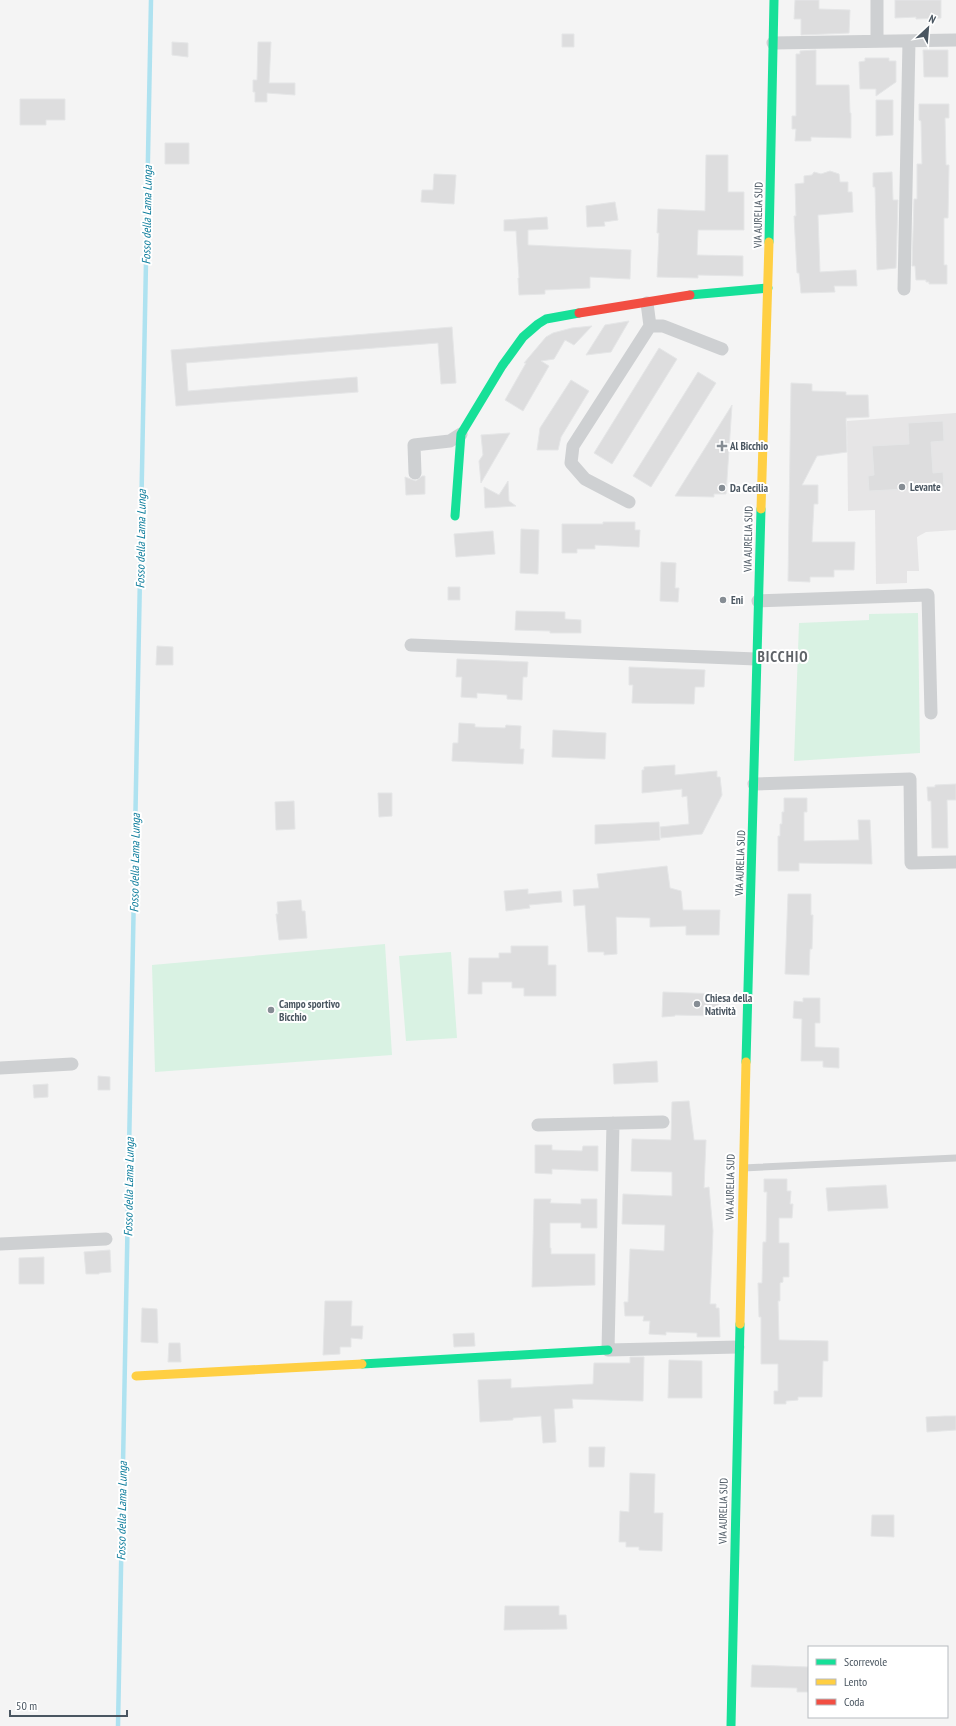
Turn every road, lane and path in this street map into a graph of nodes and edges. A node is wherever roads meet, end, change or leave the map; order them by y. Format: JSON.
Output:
{"nodes":[{"id":1,"x":774,"y":0,"type":"edge"},
{"id":2,"x":878,"y":0,"type":"edge"},
{"id":3,"x":956,"y":40,"type":"edge"},
{"id":4,"x":877,"y":41,"type":"junction"},
{"id":5,"x":909,"y":41,"type":"junction"},
{"id":6,"x":773,"y":43,"type":"junction"},
{"id":7,"x":768,"y":288,"type":"junction"},
{"id":8,"x":904,"y":289,"type":"dead end"},
{"id":9,"x":647,"y":303,"type":"junction"},
{"id":10,"x":650,"y":326,"type":"junction"},
{"id":11,"x":722,"y":349,"type":"dead end"},
{"id":12,"x":461,"y":434,"type":"junction"},
{"id":13,"x":415,"y":473,"type":"dead end"},
{"id":14,"x":629,"y":502,"type":"dead end"},
{"id":15,"x":455,"y":516,"type":"dead end"},
{"id":16,"x":758,"y":601,"type":"junction"},
{"id":17,"x":411,"y":645,"type":"dead end"},
{"id":18,"x":756,"y":659,"type":"junction"},
{"id":19,"x":931,"y":714,"type":"dead end"},
{"id":20,"x":754,"y":784,"type":"junction"},
{"id":21,"x":956,"y":862,"type":"edge"},
{"id":22,"x":72,"y":1064,"type":"dead end"},
{"id":23,"x":0,"y":1068,"type":"edge"},
{"id":24,"x":663,"y":1122,"type":"dead end"},
{"id":25,"x":613,"y":1123,"type":"junction"},
{"id":26,"x":538,"y":1125,"type":"dead end"},
{"id":27,"x":956,"y":1158,"type":"edge"},
{"id":28,"x":743,"y":1168,"type":"junction"},
{"id":29,"x":106,"y":1239,"type":"dead end"},
{"id":30,"x":0,"y":1244,"type":"edge"},
{"id":31,"x":738,"y":1347,"type":"junction"},
{"id":32,"x":608,"y":1350,"type":"junction"},
{"id":33,"x":136,"y":1376,"type":"dead end"},
{"id":34,"x":731,"y":1726,"type":"edge"}],
"edges":[{"from":1,"to":6,"type":"main road","name":"VIA AURELIA SUD"},
{"from":2,"to":4,"type":"street"},
{"from":3,"to":5,"type":"street"},
{"from":4,"to":5,"type":"street"},
{"from":4,"to":6,"type":"street"},
{"from":5,"to":8,"type":"street"},
{"from":6,"to":7,"type":"main road","name":"VIA AURELIA SUD"},
{"from":7,"to":9,"type":"main road"},
{"from":7,"to":16,"type":"main road","name":"VIA AURELIA SUD"},
{"from":9,"to":10,"type":"street"},
{"from":9,"to":12,"type":"main road"},
{"from":10,"to":11,"type":"street"},
{"from":10,"to":14,"type":"street"},
{"from":12,"to":13,"type":"street"},
{"from":12,"to":15,"type":"main road"},
{"from":16,"to":18,"type":"main road","name":"VIA AURELIA SUD"},
{"from":16,"to":19,"type":"street"},
{"from":17,"to":18,"type":"street"},
{"from":18,"to":20,"type":"main road","name":"VIA AURELIA SUD"},
{"from":20,"to":21,"type":"street"},
{"from":20,"to":28,"type":"main road","name":"VIA AURELIA SUD"},
{"from":22,"to":23,"type":"street"},
{"from":24,"to":25,"type":"street"},
{"from":25,"to":26,"type":"street"},
{"from":25,"to":32,"type":"street"},
{"from":27,"to":28,"type":"lane"},
{"from":28,"to":31,"type":"main road","name":"VIA AURELIA SUD"},
{"from":29,"to":30,"type":"street"},
{"from":31,"to":32,"type":"street"},
{"from":31,"to":34,"type":"main road","name":"VIA AURELIA SUD"},
{"from":32,"to":33,"type":"main road"}]}
